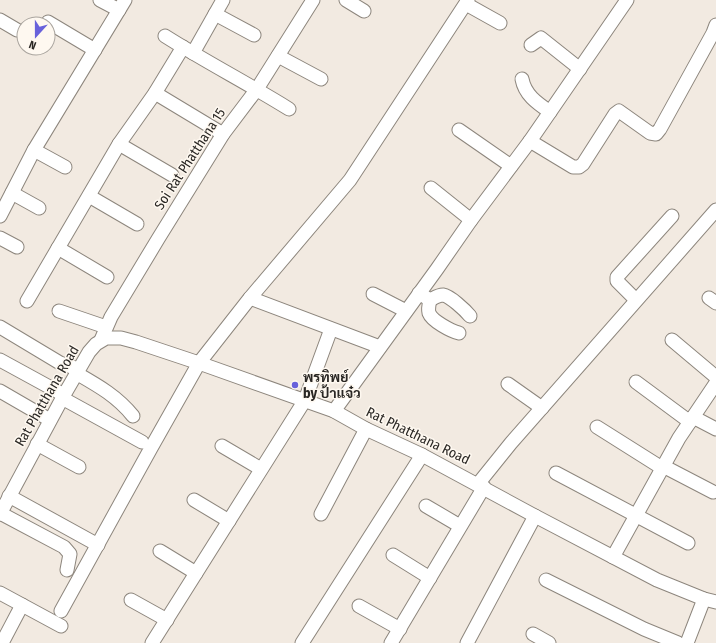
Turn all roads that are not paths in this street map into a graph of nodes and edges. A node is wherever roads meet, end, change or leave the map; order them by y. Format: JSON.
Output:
{"nodes":[{"id":1,"x":100,"y":0,"type":"edge"},
{"id":2,"x":223,"y":0,"type":"edge"},
{"id":3,"x":312,"y":0,"type":"edge"},
{"id":4,"x":346,"y":0,"type":"edge"},
{"id":5,"x":627,"y":0,"type":"edge"},
{"id":6,"x":467,"y":2,"type":"edge"},
{"id":7,"x":122,"y":5,"type":"edge"},
{"id":8,"x":364,"y":11,"type":"dead end"},
{"id":9,"x":215,"y":14,"type":"junction"},
{"id":10,"x":0,"y":20,"type":"edge"},
{"id":11,"x":500,"y":23,"type":"dead end"},
{"id":12,"x":716,"y":25,"type":"edge"},
{"id":13,"x":56,"y":27,"type":"edge"},
{"id":14,"x":16,"y":29,"type":"edge"},
{"id":15,"x":254,"y":35,"type":"dead end"},
{"id":16,"x":165,"y":36,"type":"dead end"},
{"id":17,"x":531,"y":45,"type":"dead end"},
{"id":18,"x":95,"y":50,"type":"junction"},
{"id":19,"x":188,"y":50,"type":"junction"},
{"id":20,"x":278,"y":56,"type":"junction"},
{"id":21,"x":580,"y":69,"type":"junction"},
{"id":22,"x":321,"y":79,"type":"dead end"},
{"id":23,"x":522,"y":79,"type":"dead end"},
{"id":24,"x":257,"y":89,"type":"junction"},
{"id":25,"x":155,"y":92,"type":"junction"},
{"id":26,"x":289,"y":109,"type":"dead end"},
{"id":27,"x":550,"y":112,"type":"junction"},
{"id":28,"x":459,"y":130,"type":"dead end"},
{"id":29,"x":223,"y":134,"type":"junction"},
{"id":30,"x":530,"y":141,"type":"junction"},
{"id":31,"x":119,"y":144,"type":"junction"},
{"id":32,"x":34,"y":150,"type":"junction"},
{"id":33,"x":511,"y":166,"type":"junction"},
{"id":34,"x":65,"y":167,"type":"dead end"},
{"id":35,"x":172,"y":175,"type":"dead end"},
{"id":36,"x":431,"y":188,"type":"dead end"},
{"id":37,"x":12,"y":193,"type":"junction"},
{"id":38,"x":89,"y":196,"type":"junction"},
{"id":39,"x":39,"y":208,"type":"dead end"},
{"id":40,"x":716,"y":210,"type":"edge"},
{"id":41,"x":0,"y":216,"type":"edge"},
{"id":42,"x":672,"y":216,"type":"dead end"},
{"id":43,"x":471,"y":220,"type":"junction"},
{"id":44,"x":137,"y":224,"type":"dead end"},
{"id":45,"x":0,"y":238,"type":"edge"},
{"id":46,"x":17,"y":247,"type":"dead end"},
{"id":47,"x":58,"y":248,"type":"junction"},
{"id":48,"x":107,"y":277,"type":"dead end"},
{"id":49,"x":373,"y":294,"type":"dead end"},
{"id":50,"x":425,"y":297,"type":"junction"},
{"id":51,"x":250,"y":298,"type":"junction"},
{"id":52,"x":636,"y":300,"type":"junction"},
{"id":53,"x":27,"y":301,"type":"dead end"},
{"id":54,"x":59,"y":311,"type":"dead end"},
{"id":55,"x":406,"y":311,"type":"junction"},
{"id":56,"x":470,"y":316,"type":"dead end"},
{"id":57,"x":0,"y":326,"type":"edge"},
{"id":58,"x":106,"y":327,"type":"junction"},
{"id":59,"x":331,"y":329,"type":"junction"},
{"id":60,"x":459,"y":333,"type":"dead end"},
{"id":61,"x":101,"y":340,"type":"junction"},
{"id":62,"x":672,"y":340,"type":"dead end"},
{"id":63,"x":380,"y":347,"type":"junction"},
{"id":64,"x":0,"y":360,"type":"edge"},
{"id":65,"x":199,"y":363,"type":"junction"},
{"id":66,"x":77,"y":371,"type":"junction"},
{"id":67,"x":716,"y":377,"type":"edge"},
{"id":68,"x":636,"y":382,"type":"dead end"},
{"id":69,"x":716,"y":382,"type":"edge"},
{"id":70,"x":508,"y":384,"type":"dead end"},
{"id":71,"x":0,"y":391,"type":"edge"},
{"id":72,"x":63,"y":397,"type":"junction"},
{"id":73,"x":305,"y":400,"type":"junction"},
{"id":74,"x":542,"y":408,"type":"junction"},
{"id":75,"x":334,"y":411,"type":"junction"},
{"id":76,"x":133,"y":416,"type":"dead end"},
{"id":77,"x":692,"y":419,"type":"junction"},
{"id":78,"x":50,"y":420,"type":"junction"},
{"id":79,"x":597,"y":427,"type":"dead end"},
{"id":80,"x":366,"y":429,"type":"junction"},
{"id":81,"x":716,"y":429,"type":"edge"},
{"id":82,"x":142,"y":442,"type":"dead end"},
{"id":83,"x":37,"y":444,"type":"junction"},
{"id":84,"x":222,"y":446,"type":"dead end"},
{"id":85,"x":422,"y":455,"type":"junction"},
{"id":86,"x":663,"y":467,"type":"junction"},
{"id":87,"x":79,"y":468,"type":"dead end"},
{"id":88,"x":261,"y":469,"type":"junction"},
{"id":89,"x":556,"y":473,"type":"dead end"},
{"id":90,"x":481,"y":486,"type":"junction"},
{"id":91,"x":713,"y":492,"type":"dead end"},
{"id":92,"x":10,"y":496,"type":"junction"},
{"id":93,"x":194,"y":500,"type":"dead end"},
{"id":94,"x":426,"y":506,"type":"dead end"},
{"id":95,"x":0,"y":513,"type":"edge"},
{"id":96,"x":321,"y":514,"type":"dead end"},
{"id":97,"x":535,"y":516,"type":"junction"},
{"id":98,"x":636,"y":516,"type":"junction"},
{"id":99,"x":229,"y":521,"type":"junction"},
{"id":100,"x":460,"y":526,"type":"junction"},
{"id":101,"x":688,"y":543,"type":"dead end"},
{"id":102,"x":98,"y":545,"type":"junction"},
{"id":103,"x":160,"y":551,"type":"dead end"},
{"id":104,"x":393,"y":555,"type":"dead end"},
{"id":105,"x":613,"y":557,"type":"junction"},
{"id":106,"x":67,"y":570,"type":"dead end"},
{"id":107,"x":196,"y":573,"type":"junction"},
{"id":108,"x":430,"y":578,"type":"junction"},
{"id":109,"x":546,"y":580,"type":"dead end"},
{"id":110,"x":0,"y":593,"type":"edge"},
{"id":111,"x":131,"y":600,"type":"dead end"},
{"id":112,"x":713,"y":600,"type":"edge"},
{"id":113,"x":22,"y":605,"type":"junction"},
{"id":114,"x":359,"y":606,"type":"dead end"},
{"id":115,"x":61,"y":611,"type":"dead end"},
{"id":116,"x":167,"y":620,"type":"junction"},
{"id":117,"x":61,"y":626,"type":"dead end"},
{"id":118,"x":400,"y":629,"type":"junction"},
{"id":119,"x":533,"y":634,"type":"dead end"},
{"id":120,"x":2,"y":643,"type":"edge"},
{"id":121,"x":152,"y":643,"type":"edge"},
{"id":122,"x":302,"y":643,"type":"edge"},
{"id":123,"x":391,"y":643,"type":"edge"},
{"id":124,"x":467,"y":643,"type":"edge"},
{"id":125,"x":549,"y":643,"type":"edge"},
{"id":126,"x":678,"y":643,"type":"edge"},
{"id":127,"x":687,"y":643,"type":"edge"}],
"edges":[{"from":1,"to":7,"type":"street"},
{"from":2,"to":9,"type":"street"},
{"from":3,"to":20,"type":"street","name":"Soi Rat Phatthana 15"},
{"from":4,"to":8,"type":"street"},
{"from":5,"to":21,"type":"street"},
{"from":6,"to":11,"type":"street"},
{"from":6,"to":51,"type":"street"},
{"from":7,"to":18,"type":"street"},
{"from":9,"to":15,"type":"street"},
{"from":9,"to":19,"type":"street"},
{"from":10,"to":14,"type":"street"},
{"from":12,"to":30,"type":"street"},
{"from":13,"to":18,"type":"street"},
{"from":16,"to":19,"type":"street"},
{"from":17,"to":21,"type":"street"},
{"from":18,"to":32,"type":"street"},
{"from":19,"to":24,"type":"street"},
{"from":19,"to":25,"type":"street"},
{"from":20,"to":22,"type":"street"},
{"from":20,"to":24,"type":"street","name":"Soi Rat Phatthana 15"},
{"from":21,"to":27,"type":"street"},
{"from":23,"to":27,"type":"street"},
{"from":24,"to":26,"type":"street"},
{"from":24,"to":29,"type":"street","name":"Soi Rat Phatthana 15"},
{"from":25,"to":29,"type":"street"},
{"from":25,"to":31,"type":"street"},
{"from":27,"to":30,"type":"street"},
{"from":28,"to":33,"type":"street"},
{"from":29,"to":58,"type":"street","name":"Soi Rat Phatthana 15"},
{"from":30,"to":33,"type":"street"},
{"from":31,"to":35,"type":"street"},
{"from":31,"to":38,"type":"street"},
{"from":32,"to":34,"type":"street"},
{"from":32,"to":37,"type":"street"},
{"from":33,"to":43,"type":"street"},
{"from":36,"to":43,"type":"street"},
{"from":37,"to":39,"type":"street"},
{"from":37,"to":41,"type":"street"},
{"from":38,"to":44,"type":"street"},
{"from":38,"to":47,"type":"street"},
{"from":40,"to":52,"type":"street"},
{"from":42,"to":52,"type":"street"},
{"from":43,"to":50,"type":"street"},
{"from":45,"to":46,"type":"street"},
{"from":47,"to":48,"type":"street"},
{"from":47,"to":53,"type":"street"},
{"from":49,"to":55,"type":"street"},
{"from":50,"to":55,"type":"street"},
{"from":50,"to":56,"type":"street"},
{"from":50,"to":60,"type":"street"},
{"from":51,"to":59,"type":"street"},
{"from":51,"to":65,"type":"street"},
{"from":52,"to":74,"type":"street"},
{"from":54,"to":58,"type":"street"},
{"from":55,"to":63,"type":"street"},
{"from":57,"to":66,"type":"street"},
{"from":58,"to":61,"type":"street","name":"Soi Rat Phatthana 15"},
{"from":59,"to":63,"type":"street"},
{"from":59,"to":73,"type":"street"},
{"from":61,"to":65,"type":"street","name":"Rat Phatthana Road"},
{"from":61,"to":66,"type":"street","name":"Rat Phatthana Road"},
{"from":62,"to":67,"type":"street"},
{"from":63,"to":75,"type":"street"},
{"from":64,"to":72,"type":"street"},
{"from":65,"to":73,"type":"street","name":"Rat Phatthana Road"},
{"from":65,"to":102,"type":"street"},
{"from":66,"to":72,"type":"street","name":"Rat Phatthana Road"},
{"from":66,"to":76,"type":"street"},
{"from":68,"to":77,"type":"street"},
{"from":69,"to":77,"type":"street"},
{"from":70,"to":74,"type":"street"},
{"from":71,"to":78,"type":"street"},
{"from":72,"to":78,"type":"street","name":"Rat Phatthana Road"},
{"from":72,"to":82,"type":"street"},
{"from":73,"to":75,"type":"street","name":"Rat Phatthana Road"},
{"from":73,"to":88,"type":"street"},
{"from":74,"to":90,"type":"street"},
{"from":75,"to":80,"type":"street","name":"Rat Phatthana Road"},
{"from":77,"to":81,"type":"street"},
{"from":77,"to":86,"type":"street"},
{"from":78,"to":83,"type":"street","name":"Rat Phatthana Road"},
{"from":79,"to":86,"type":"street"},
{"from":80,"to":85,"type":"street","name":"Rat Phatthana Road"},
{"from":80,"to":96,"type":"street"},
{"from":83,"to":87,"type":"street"},
{"from":83,"to":92,"type":"street","name":"Rat Phatthana Road"},
{"from":84,"to":88,"type":"street"},
{"from":85,"to":90,"type":"street","name":"Rat Phatthana Road"},
{"from":85,"to":122,"type":"street"},
{"from":86,"to":91,"type":"street"},
{"from":86,"to":98,"type":"street"},
{"from":88,"to":99,"type":"street"},
{"from":89,"to":98,"type":"street"},
{"from":90,"to":97,"type":"street","name":"Rat Phatthana Road"},
{"from":90,"to":100,"type":"street"},
{"from":92,"to":95,"type":"street","name":"Rat Phatthana Road"},
{"from":92,"to":102,"type":"street"},
{"from":93,"to":99,"type":"street"},
{"from":94,"to":100,"type":"street"},
{"from":95,"to":106,"type":"street"},
{"from":97,"to":105,"type":"street","name":"Rat Phatthana Road"},
{"from":97,"to":124,"type":"street"},
{"from":98,"to":101,"type":"street"},
{"from":98,"to":105,"type":"street"},
{"from":99,"to":107,"type":"street"},
{"from":100,"to":108,"type":"street"},
{"from":102,"to":115,"type":"street"},
{"from":103,"to":107,"type":"street"},
{"from":104,"to":108,"type":"street"},
{"from":105,"to":112,"type":"street","name":"Rat Phatthana Road"},
{"from":107,"to":116,"type":"street"},
{"from":108,"to":118,"type":"street"},
{"from":109,"to":126,"type":"street"},
{"from":110,"to":113,"type":"street"},
{"from":111,"to":116,"type":"street"},
{"from":112,"to":127,"type":"street"},
{"from":113,"to":117,"type":"street"},
{"from":113,"to":120,"type":"street"},
{"from":114,"to":118,"type":"street"},
{"from":116,"to":121,"type":"street"},
{"from":118,"to":123,"type":"street"},
{"from":119,"to":125,"type":"street"}]}
